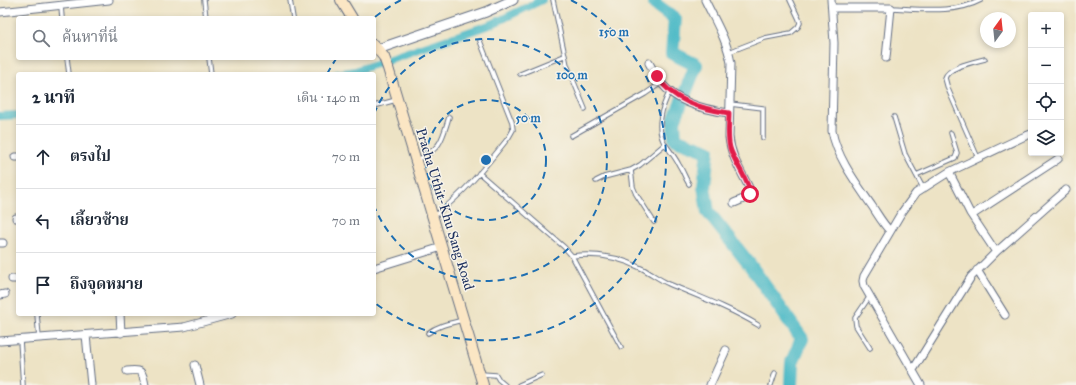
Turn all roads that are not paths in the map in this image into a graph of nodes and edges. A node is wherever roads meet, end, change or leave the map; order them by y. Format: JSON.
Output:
{"nodes":[{"id":1,"x":109,"y":0,"type":"edge"},
{"id":2,"x":204,"y":0,"type":"edge"},
{"id":3,"x":290,"y":0,"type":"edge"},
{"id":4,"x":341,"y":0,"type":"edge"},
{"id":5,"x":513,"y":0,"type":"edge"},
{"id":6,"x":553,"y":0,"type":"edge"},
{"id":7,"x":705,"y":0,"type":"edge"},
{"id":8,"x":790,"y":0,"type":"edge"},
{"id":9,"x":981,"y":0,"type":"edge"},
{"id":10,"x":831,"y":4,"type":"edge"},
{"id":11,"x":61,"y":5,"type":"junction"},
{"id":12,"x":892,"y":8,"type":"junction"},
{"id":13,"x":0,"y":12,"type":"edge"},
{"id":14,"x":62,"y":16,"type":"edge"},
{"id":15,"x":206,"y":16,"type":"edge"},
{"id":16,"x":293,"y":16,"type":"edge"},
{"id":17,"x":351,"y":16,"type":"edge"},
{"id":18,"x":480,"y":41,"type":"dead end"},
{"id":19,"x":378,"y":50,"type":"edge"},
{"id":20,"x":729,"y":52,"type":"junction"},
{"id":21,"x":564,"y":56,"type":"junction"},
{"id":22,"x":886,"y":58,"type":"dead end"},
{"id":23,"x":985,"y":59,"type":"dead end"},
{"id":24,"x":67,"y":60,"type":"edge"},
{"id":25,"x":209,"y":60,"type":"edge"},
{"id":26,"x":649,"y":63,"type":"dead end"},
{"id":27,"x":69,"y":72,"type":"edge"},
{"id":28,"x":211,"y":72,"type":"edge"},
{"id":29,"x":520,"y":74,"type":"dead end"},
{"id":30,"x":661,"y":83,"type":"junction"},
{"id":31,"x":670,"y":91,"type":"junction"},
{"id":32,"x":397,"y":100,"type":"junction"},
{"id":33,"x":730,"y":104,"type":"junction"},
{"id":34,"x":376,"y":105,"type":"edge"},
{"id":35,"x":586,"y":109,"type":"dead end"},
{"id":36,"x":729,"y":113,"type":"junction"},
{"id":37,"x":449,"y":117,"type":"dead end"},
{"id":38,"x":894,"y":117,"type":"dead end"},
{"id":39,"x":951,"y":133,"type":"dead end"},
{"id":40,"x":1028,"y":135,"type":"edge"},
{"id":41,"x":571,"y":136,"type":"dead end"},
{"id":42,"x":764,"y":138,"type":"dead end"},
{"id":43,"x":665,"y":144,"type":"junction"},
{"id":44,"x":978,"y":158,"type":"junction"},
{"id":45,"x":1058,"y":159,"type":"dead end"},
{"id":46,"x":416,"y":160,"type":"junction"},
{"id":47,"x":631,"y":170,"type":"junction"},
{"id":48,"x":949,"y":172,"type":"junction"},
{"id":49,"x":479,"y":173,"type":"junction"},
{"id":50,"x":916,"y":175,"type":"junction"},
{"id":51,"x":596,"y":181,"type":"dead end"},
{"id":52,"x":689,"y":184,"type":"dead end"},
{"id":53,"x":923,"y":188,"type":"junction"},
{"id":54,"x":1066,"y":190,"type":"dead end"},
{"id":55,"x":734,"y":203,"type":"dead end"},
{"id":56,"x":972,"y":215,"type":"junction"},
{"id":57,"x":433,"y":217,"type":"junction"},
{"id":58,"x":654,"y":222,"type":"dead end"},
{"id":59,"x":890,"y":231,"type":"junction"},
{"id":60,"x":442,"y":247,"type":"junction"},
{"id":61,"x":996,"y":252,"type":"junction"},
{"id":62,"x":572,"y":256,"type":"junction"},
{"id":63,"x":376,"y":267,"type":"edge"},
{"id":64,"x":977,"y":270,"type":"junction"},
{"id":65,"x":870,"y":296,"type":"junction"},
{"id":66,"x":1005,"y":315,"type":"dead end"},
{"id":67,"x":37,"y":316,"type":"edge"},
{"id":68,"x":120,"y":316,"type":"edge"},
{"id":69,"x":210,"y":317,"type":"edge"},
{"id":70,"x":464,"y":320,"type":"junction"},
{"id":71,"x":758,"y":324,"type":"dead end"},
{"id":72,"x":121,"y":333,"type":"junction"},
{"id":73,"x":428,"y":333,"type":"dead end"},
{"id":74,"x":86,"y":335,"type":"junction"},
{"id":75,"x":39,"y":338,"type":"junction"},
{"id":76,"x":20,"y":340,"type":"junction"},
{"id":77,"x":0,"y":341,"type":"edge"},
{"id":78,"x":621,"y":347,"type":"dead end"},
{"id":79,"x":870,"y":348,"type":"dead end"},
{"id":80,"x":726,"y":350,"type":"dead end"},
{"id":81,"x":195,"y":365,"type":"dead end"},
{"id":82,"x":913,"y":370,"type":"junction"},
{"id":83,"x":127,"y":371,"type":"dead end"},
{"id":84,"x":775,"y":372,"type":"dead end"},
{"id":85,"x":480,"y":374,"type":"junction"},
{"id":86,"x":542,"y":375,"type":"dead end"},
{"id":87,"x":23,"y":385,"type":"edge"},
{"id":88,"x":91,"y":385,"type":"edge"},
{"id":89,"x":145,"y":385,"type":"edge"},
{"id":90,"x":200,"y":385,"type":"edge"},
{"id":91,"x":483,"y":385,"type":"edge"},
{"id":92,"x":506,"y":385,"type":"edge"},
{"id":93,"x":519,"y":385,"type":"edge"},
{"id":94,"x":710,"y":385,"type":"edge"},
{"id":95,"x":771,"y":385,"type":"edge"},
{"id":96,"x":921,"y":385,"type":"edge"}],
"edges":[{"from":1,"to":11,"type":"street"},
{"from":2,"to":15,"type":"lane"},
{"from":3,"to":16,"type":"lane"},
{"from":4,"to":17,"type":"main road"},
{"from":5,"to":19,"type":"street"},
{"from":6,"to":21,"type":"lane"},
{"from":7,"to":20,"type":"street"},
{"from":8,"to":20,"type":"lane"},
{"from":9,"to":12,"type":"lane"},
{"from":10,"to":12,"type":"street"},
{"from":10,"to":59,"type":"street"},
{"from":11,"to":13,"type":"street"},
{"from":11,"to":14,"type":"lane"},
{"from":12,"to":22,"type":"street"},
{"from":18,"to":49,"type":"lane"},
{"from":19,"to":32,"type":"main road","name":"Pracha Uthit-Khu Sang Road"},
{"from":20,"to":33,"type":"street"},
{"from":21,"to":29,"type":"lane"},
{"from":21,"to":35,"type":"lane"},
{"from":23,"to":44,"type":"lane"},
{"from":24,"to":27,"type":"lane"},
{"from":25,"to":28,"type":"lane"},
{"from":26,"to":30,"type":"street"},
{"from":30,"to":31,"type":"street"},
{"from":30,"to":41,"type":"lane"},
{"from":31,"to":36,"type":"street"},
{"from":31,"to":43,"type":"lane"},
{"from":32,"to":34,"type":"lane"},
{"from":32,"to":46,"type":"main road","name":"Pracha Uthit-Khu Sang Road"},
{"from":33,"to":36,"type":"street"},
{"from":33,"to":42,"type":"lane"},
{"from":36,"to":55,"type":"street"},
{"from":37,"to":46,"type":"lane"},
{"from":38,"to":50,"type":"lane"},
{"from":39,"to":50,"type":"lane"},
{"from":40,"to":44,"type":"street"},
{"from":43,"to":47,"type":"lane"},
{"from":43,"to":52,"type":"lane"},
{"from":44,"to":48,"type":"street"},
{"from":45,"to":56,"type":"street"},
{"from":46,"to":57,"type":"main road","name":"Pracha Uthit-Khu Sang Road"},
{"from":47,"to":51,"type":"lane"},
{"from":47,"to":58,"type":"lane"},
{"from":48,"to":53,"type":"street"},
{"from":48,"to":56,"type":"street"},
{"from":49,"to":57,"type":"lane"},
{"from":49,"to":62,"type":"lane"},
{"from":50,"to":53,"type":"lane"},
{"from":53,"to":59,"type":"street"},
{"from":54,"to":61,"type":"street"},
{"from":56,"to":61,"type":"street"},
{"from":57,"to":60,"type":"main road","name":"Pracha Uthit-Khu Sang Road"},
{"from":59,"to":65,"type":"street"},
{"from":60,"to":63,"type":"street"},
{"from":60,"to":70,"type":"main road","name":"Pracha Uthit-Khu Sang Road"},
{"from":61,"to":64,"type":"street"},
{"from":62,"to":71,"type":"lane"},
{"from":62,"to":78,"type":"lane"},
{"from":64,"to":66,"type":"street"},
{"from":64,"to":82,"type":"street"},
{"from":65,"to":79,"type":"lane"},
{"from":65,"to":82,"type":"street"},
{"from":67,"to":75,"type":"lane"},
{"from":68,"to":72,"type":"street"},
{"from":69,"to":72,"type":"street"},
{"from":70,"to":73,"type":"lane"},
{"from":70,"to":85,"type":"main road","name":"Pracha Uthit-Khu Sang Road"},
{"from":72,"to":74,"type":"street"},
{"from":74,"to":75,"type":"street"},
{"from":74,"to":88,"type":"street"},
{"from":75,"to":76,"type":"street"},
{"from":76,"to":77,"type":"street"},
{"from":76,"to":87,"type":"lane"},
{"from":80,"to":94,"type":"street"},
{"from":81,"to":90,"type":"street"},
{"from":82,"to":96,"type":"street"},
{"from":83,"to":89,"type":"street"},
{"from":84,"to":95,"type":"lane"},
{"from":85,"to":91,"type":"main road","name":"Pracha Uthit-Khu Sang Road"},
{"from":85,"to":92,"type":"lane"},
{"from":86,"to":93,"type":"lane"}]}
